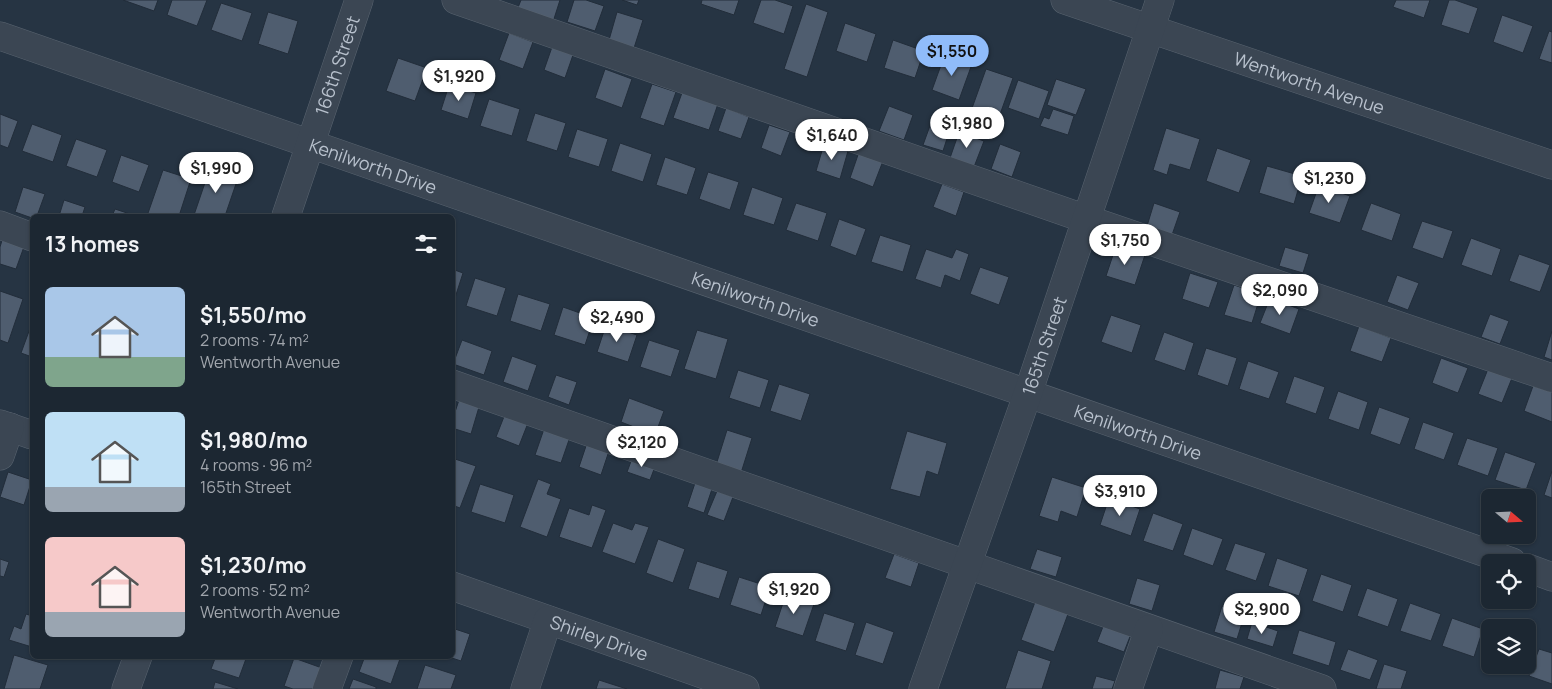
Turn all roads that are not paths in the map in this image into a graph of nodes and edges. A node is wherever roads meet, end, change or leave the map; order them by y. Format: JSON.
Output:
{"nodes":[{"id":1,"x":359,"y":0,"type":"edge"},
{"id":2,"x":456,"y":0,"type":"edge"},
{"id":3,"x":1065,"y":0,"type":"edge"},
{"id":4,"x":1160,"y":0,"type":"edge"},
{"id":5,"x":1151,"y":29,"type":"junction"},
{"id":6,"x":0,"y":36,"type":"edge"},
{"id":7,"x":309,"y":144,"type":"junction"},
{"id":8,"x":1552,"y":165,"type":"edge"},
{"id":9,"x":287,"y":214,"type":"edge"},
{"id":10,"x":1086,"y":220,"type":"junction"},
{"id":11,"x":0,"y":225,"type":"edge"},
{"id":12,"x":30,"y":235,"type":"edge"},
{"id":13,"x":1552,"y":378,"type":"edge"},
{"id":14,"x":455,"y":385,"type":"edge"},
{"id":15,"x":1028,"y":394,"type":"junction"},
{"id":16,"x":14,"y":429,"type":"edge"},
{"id":17,"x":0,"y":456,"type":"edge"},
{"id":18,"x":1489,"y":554,"type":"edge"},
{"id":19,"x":967,"y":566,"type":"junction"},
{"id":20,"x":1536,"y":571,"type":"edge"},
{"id":21,"x":1552,"y":577,"type":"edge"},
{"id":22,"x":455,"y":587,"type":"edge"},
{"id":23,"x":548,"y":620,"type":"junction"},
{"id":24,"x":1149,"y":629,"type":"junction"},
{"id":25,"x":137,"y":659,"type":"edge"},
{"id":26,"x":338,"y":659,"type":"edge"},
{"id":27,"x":731,"y":687,"type":"edge"},
{"id":28,"x":126,"y":689,"type":"edge"},
{"id":29,"x":327,"y":689,"type":"edge"},
{"id":30,"x":525,"y":689,"type":"edge"},
{"id":31,"x":923,"y":689,"type":"edge"},
{"id":32,"x":1128,"y":689,"type":"edge"},
{"id":33,"x":1322,"y":689,"type":"edge"}],
"edges":[{"from":1,"to":7,"type":"street","name":"166th Street"},
{"from":2,"to":10,"type":"street"},
{"from":3,"to":5,"type":"street","name":"Wentworth Avenue"},
{"from":4,"to":5,"type":"street","name":"165th Street"},
{"from":5,"to":8,"type":"street","name":"Wentworth Avenue"},
{"from":5,"to":10,"type":"street","name":"165th Street"},
{"from":6,"to":7,"type":"street","name":"Kenilworth Drive"},
{"from":7,"to":9,"type":"street","name":"166th Street"},
{"from":7,"to":15,"type":"street","name":"Kenilworth Drive"},
{"from":10,"to":13,"type":"street"},
{"from":10,"to":15,"type":"street","name":"165th Street"},
{"from":11,"to":12,"type":"street"},
{"from":14,"to":19,"type":"street"},
{"from":15,"to":18,"type":"street","name":"Kenilworth Drive"},
{"from":15,"to":19,"type":"street","name":"165th Street"},
{"from":16,"to":17,"type":"street"},
{"from":19,"to":24,"type":"street"},
{"from":19,"to":31,"type":"street","name":"165th Street"},
{"from":20,"to":21,"type":"street"},
{"from":22,"to":23,"type":"street","name":"Shirley Drive"},
{"from":23,"to":27,"type":"street","name":"Shirley Drive"},
{"from":23,"to":30,"type":"street"},
{"from":24,"to":32,"type":"street"},
{"from":24,"to":33,"type":"street"},
{"from":25,"to":28,"type":"street"},
{"from":26,"to":29,"type":"street"}]}
